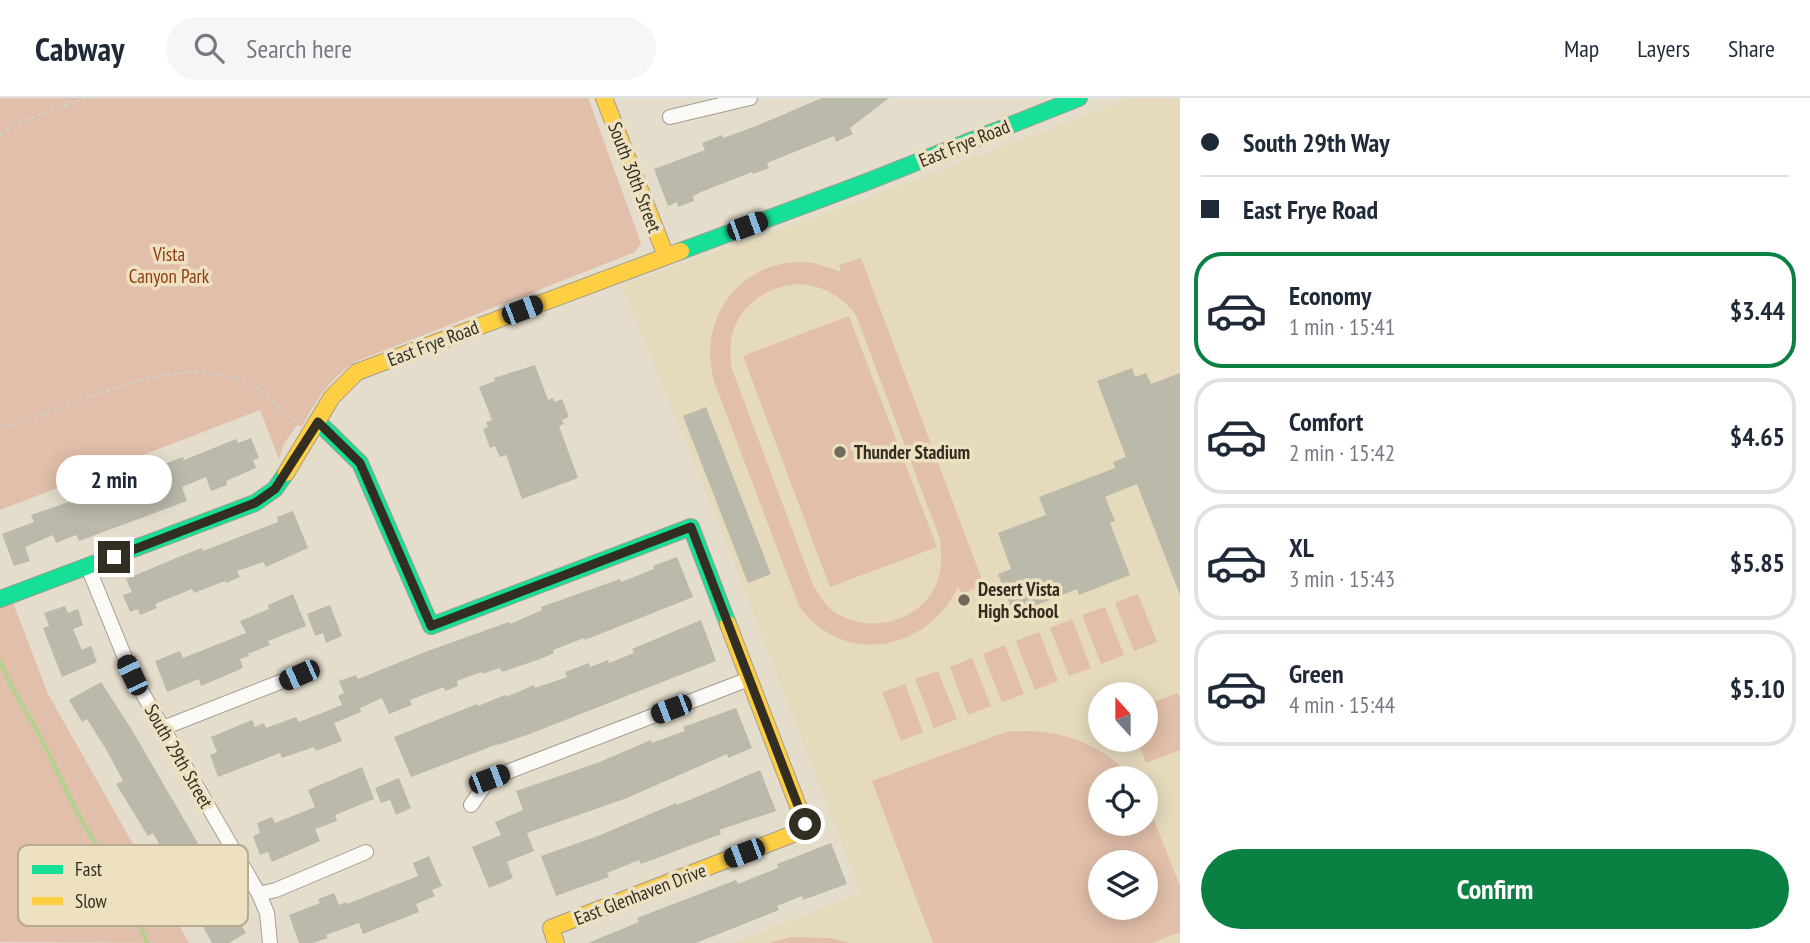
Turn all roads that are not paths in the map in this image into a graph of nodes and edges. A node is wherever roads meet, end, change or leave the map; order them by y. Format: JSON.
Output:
{"nodes":[{"id":1,"x":604,"y":98,"type":"edge"},
{"id":2,"x":750,"y":98,"type":"edge"},
{"id":3,"x":1079,"y":98,"type":"edge"},
{"id":4,"x":670,"y":117,"type":"dead end"},
{"id":5,"x":666,"y":257,"type":"junction"},
{"id":6,"x":318,"y":422,"type":"junction"},
{"id":7,"x":88,"y":567,"type":"junction"},
{"id":8,"x":0,"y":599,"type":"edge"},
{"id":9,"x":299,"y":675,"type":"dead end"},
{"id":10,"x":749,"y":679,"type":"junction"},
{"id":11,"x":163,"y":728,"type":"junction"},
{"id":12,"x":471,"y":805,"type":"dead end"},
{"id":13,"x":231,"y":845,"type":"edge"},
{"id":14,"x":366,"y":852,"type":"dead end"},
{"id":15,"x":248,"y":875,"type":"edge"},
{"id":16,"x":259,"y":894,"type":"junction"},
{"id":17,"x":553,"y":936,"type":"edge"},
{"id":18,"x":270,"y":943,"type":"edge"}],
"edges":[{"from":1,"to":5,"type":"street","name":"South 30th Street"},
{"from":2,"to":4,"type":"street"},
{"from":3,"to":5,"type":"street","name":"East Frye Road"},
{"from":5,"to":6,"type":"street","name":"East Frye Road"},
{"from":6,"to":7,"type":"street","name":"East Frye Road"},
{"from":6,"to":10,"type":"street"},
{"from":7,"to":8,"type":"street","name":"East Frye Road"},
{"from":7,"to":11,"type":"street","name":"South 29th Street"},
{"from":9,"to":11,"type":"street"},
{"from":10,"to":12,"type":"street"},
{"from":10,"to":17,"type":"street","name":"East Glenhaven Drive"},
{"from":11,"to":13,"type":"street","name":"South 29th Street"},
{"from":14,"to":16,"type":"street"},
{"from":15,"to":16,"type":"street","name":"South 29th Street"},
{"from":16,"to":18,"type":"street","name":"South 29th Street"}]}
